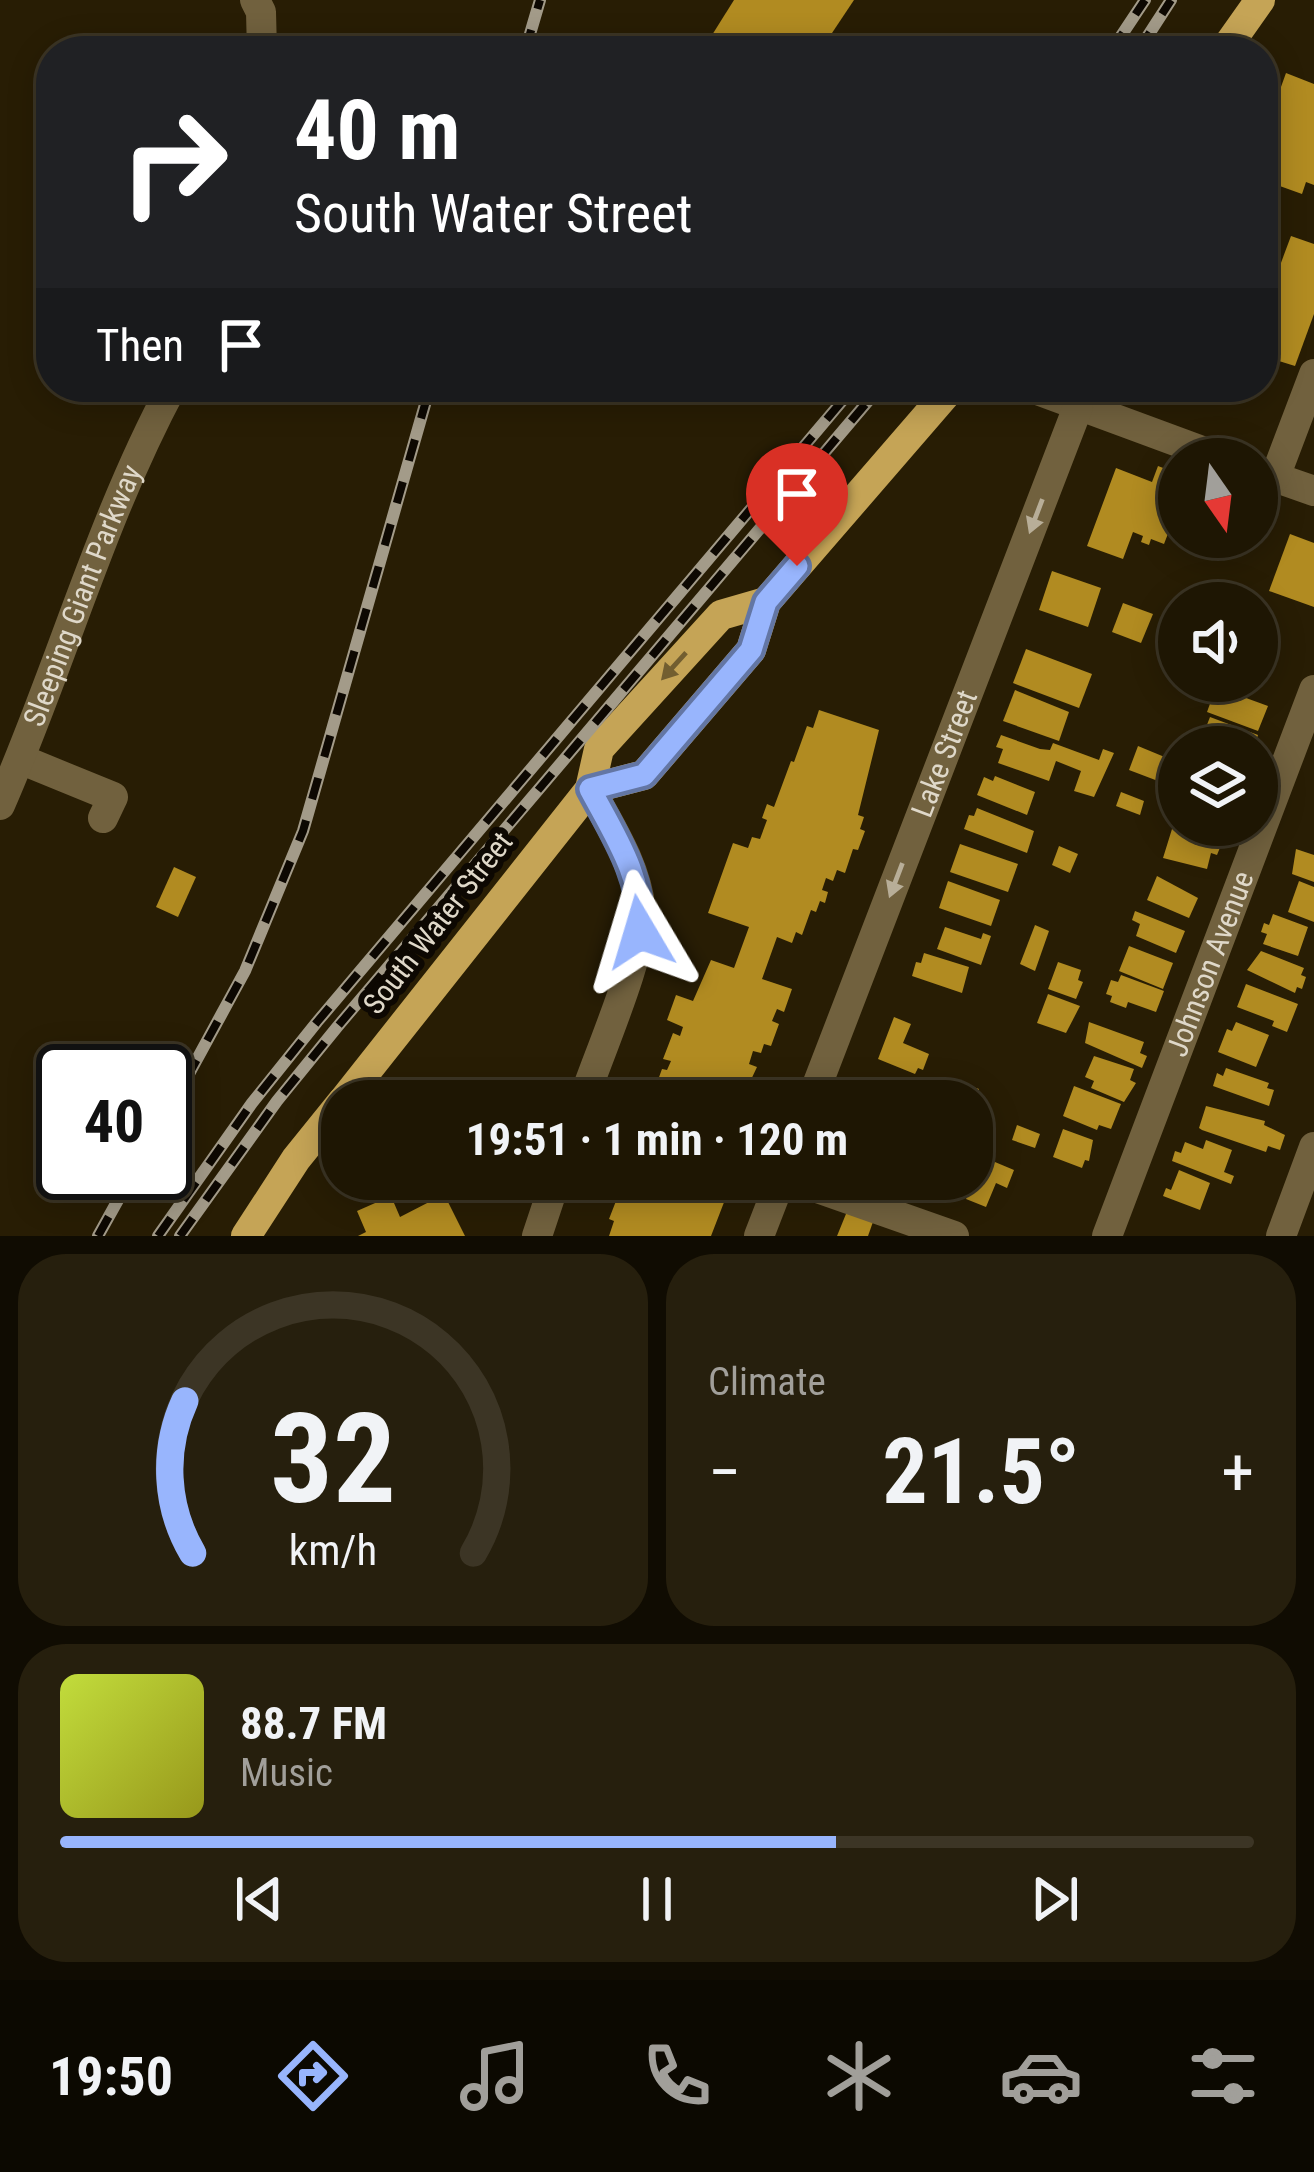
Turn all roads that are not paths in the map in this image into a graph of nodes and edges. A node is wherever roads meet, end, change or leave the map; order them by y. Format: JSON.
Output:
{"nodes":[{"id":1,"x":255,"y":0,"type":"edge"},
{"id":2,"x":1260,"y":0,"type":"edge"},
{"id":3,"x":262,"y":36,"type":"edge"},
{"id":4,"x":1235,"y":36,"type":"edge"},
{"id":5,"x":1314,"y":374,"type":"edge"},
{"id":6,"x":164,"y":402,"type":"edge"},
{"id":7,"x":939,"y":402,"type":"edge"},
{"id":8,"x":1066,"y":402,"type":"edge"},
{"id":9,"x":1078,"y":407,"type":"junction"},
{"id":10,"x":1165,"y":438,"type":"edge"},
{"id":11,"x":1278,"y":449,"type":"edge"},
{"id":12,"x":1278,"y":478,"type":"edge"},
{"id":13,"x":1314,"y":491,"type":"edge"},
{"id":14,"x":766,"y":602,"type":"junction"},
{"id":15,"x":1314,"y":690,"type":"edge"},
{"id":16,"x":20,"y":759,"type":"junction"},
{"id":17,"x":590,"y":789,"type":"junction"},
{"id":18,"x":0,"y":805,"type":"edge"},
{"id":19,"x":104,"y":818,"type":"dead end"},
{"id":20,"x":359,"y":1080,"type":"edge"},
{"id":21,"x":590,"y":1080,"type":"edge"},
{"id":22,"x":819,"y":1080,"type":"edge"},
{"id":23,"x":321,"y":1127,"type":"edge"},
{"id":24,"x":1314,"y":1148,"type":"edge"},
{"id":25,"x":549,"y":1200,"type":"edge"},
{"id":26,"x":773,"y":1200,"type":"edge"},
{"id":27,"x":852,"y":1200,"type":"edge"},
{"id":28,"x":246,"y":1236,"type":"edge"},
{"id":29,"x":537,"y":1236,"type":"edge"},
{"id":30,"x":759,"y":1236,"type":"edge"},
{"id":31,"x":954,"y":1236,"type":"edge"},
{"id":32,"x":1107,"y":1236,"type":"edge"},
{"id":33,"x":1281,"y":1236,"type":"edge"}],
"edges":[{"from":1,"to":3,"type":"street"},
{"from":2,"to":4,"type":"main road"},
{"from":5,"to":11,"type":"street"},
{"from":6,"to":16,"type":"street","name":"Sleeping Giant Parkway"},
{"from":7,"to":14,"type":"main road","name":"South Water Street"},
{"from":8,"to":9,"type":"street"},
{"from":9,"to":10,"type":"street"},
{"from":9,"to":22,"type":"street","name":"Lake Street","one_way":true},
{"from":12,"to":13,"type":"street"},
{"from":14,"to":17,"type":"main road","name":"South Water Street","one_way":true},
{"from":14,"to":17,"type":"main road","name":"South Water Street"},
{"from":15,"to":32,"type":"street","name":"Johnson Avenue"},
{"from":16,"to":18,"type":"street","name":"Sleeping Giant Parkway"},
{"from":16,"to":19,"type":"street"},
{"from":17,"to":20,"type":"main road","name":"South Water Street"},
{"from":17,"to":21,"type":"street"},
{"from":23,"to":28,"type":"main road","name":"South Water Street"},
{"from":24,"to":33,"type":"street"},
{"from":25,"to":29,"type":"street"},
{"from":26,"to":30,"type":"street"},
{"from":27,"to":31,"type":"street"}]}
